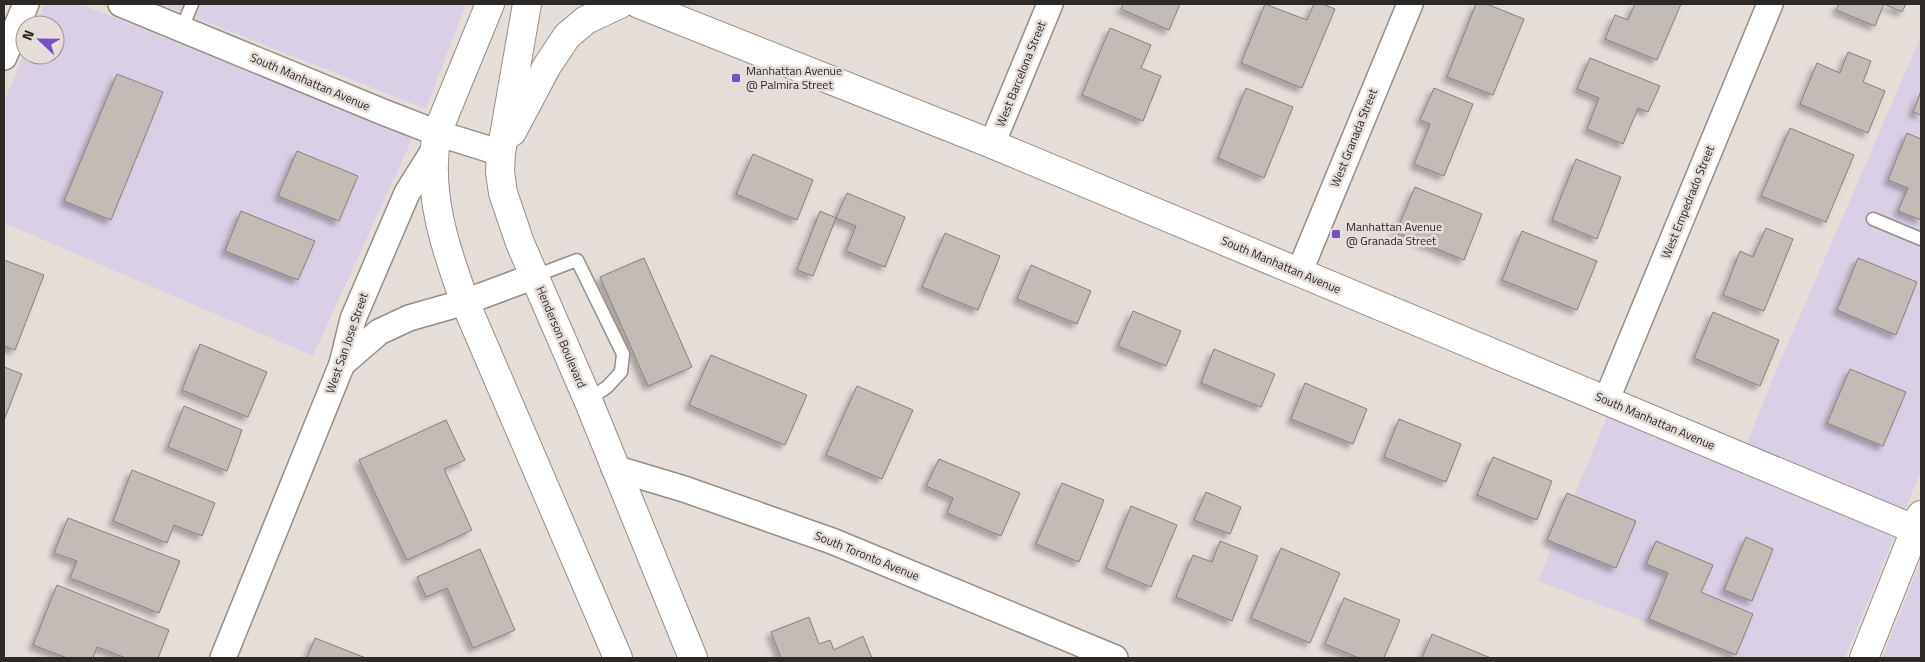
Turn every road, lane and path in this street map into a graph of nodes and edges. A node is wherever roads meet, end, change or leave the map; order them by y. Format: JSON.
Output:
{"nodes":[{"id":1,"x":26,"y":4,"type":"edge"},
{"id":2,"x":121,"y":4,"type":"edge"},
{"id":3,"x":192,"y":4,"type":"edge"},
{"id":4,"x":490,"y":4,"type":"edge"},
{"id":5,"x":527,"y":4,"type":"edge"},
{"id":6,"x":620,"y":4,"type":"edge"},
{"id":7,"x":639,"y":4,"type":"edge"},
{"id":8,"x":1050,"y":4,"type":"edge"},
{"id":9,"x":1410,"y":4,"type":"edge"},
{"id":10,"x":1770,"y":4,"type":"edge"},
{"id":11,"x":685,"y":13,"type":"edge"},
{"id":12,"x":182,"y":28,"type":"junction"},
{"id":13,"x":4,"y":58,"type":"edge"},
{"id":14,"x":436,"y":142,"type":"junction"},
{"id":15,"x":992,"y":144,"type":"junction"},
{"id":16,"x":501,"y":153,"type":"junction"},
{"id":17,"x":1873,"y":219,"type":"dead end"},
{"id":18,"x":1921,"y":239,"type":"edge"},
{"id":19,"x":1299,"y":273,"type":"junction"},
{"id":20,"x":535,"y":276,"type":"junction"},
{"id":21,"x":465,"y":302,"type":"junction"},
{"id":22,"x":342,"y":364,"type":"junction"},
{"id":23,"x":588,"y":400,"type":"junction"},
{"id":24,"x":1606,"y":401,"type":"junction"},
{"id":25,"x":614,"y":468,"type":"junction"},
{"id":26,"x":1919,"y":526,"type":"edge"},
{"id":27,"x":1870,"y":656,"type":"edge"},
{"id":28,"x":222,"y":658,"type":"edge"},
{"id":29,"x":618,"y":658,"type":"edge"},
{"id":30,"x":692,"y":658,"type":"edge"},
{"id":31,"x":1115,"y":658,"type":"edge"}],
"edges":[{"from":1,"to":13,"type":"street"},
{"from":2,"to":12,"type":"street","name":"South Manhattan Avenue"},
{"from":3,"to":12,"type":"lane"},
{"from":4,"to":14,"type":"street","name":"West San Jose Street"},
{"from":5,"to":16,"type":"street","name":"Henderson Boulevard"},
{"from":6,"to":16,"type":"street"},
{"from":7,"to":11,"type":"street","name":"South Manhattan Avenue"},
{"from":8,"to":15,"type":"street","name":"West Barcelona Street"},
{"from":9,"to":19,"type":"street","name":"West Granada Street"},
{"from":10,"to":24,"type":"street","name":"West Empedrado Street"},
{"from":11,"to":15,"type":"street","name":"South Manhattan Avenue"},
{"from":12,"to":14,"type":"street","name":"South Manhattan Avenue"},
{"from":14,"to":16,"type":"street","name":"South Manhattan Avenue"},
{"from":14,"to":21,"type":"street"},
{"from":14,"to":22,"type":"street","name":"West San Jose Street"},
{"from":15,"to":19,"type":"street","name":"South Manhattan Avenue"},
{"from":16,"to":20,"type":"street","name":"Henderson Boulevard"},
{"from":17,"to":18,"type":"lane"},
{"from":19,"to":24,"type":"street","name":"South Manhattan Avenue"},
{"from":20,"to":21,"type":"street"},
{"from":20,"to":23,"type":"street","name":"Henderson Boulevard"},
{"from":20,"to":23,"type":"lane"},
{"from":21,"to":22,"type":"street"},
{"from":21,"to":29,"type":"street"},
{"from":22,"to":28,"type":"street","name":"West San Jose Street"},
{"from":23,"to":25,"type":"street","name":"Henderson Boulevard"},
{"from":24,"to":26,"type":"street","name":"South Manhattan Avenue"},
{"from":25,"to":30,"type":"street","name":"Henderson Boulevard"},
{"from":25,"to":31,"type":"street","name":"South Toronto Avenue"},
{"from":26,"to":27,"type":"street"}]}
